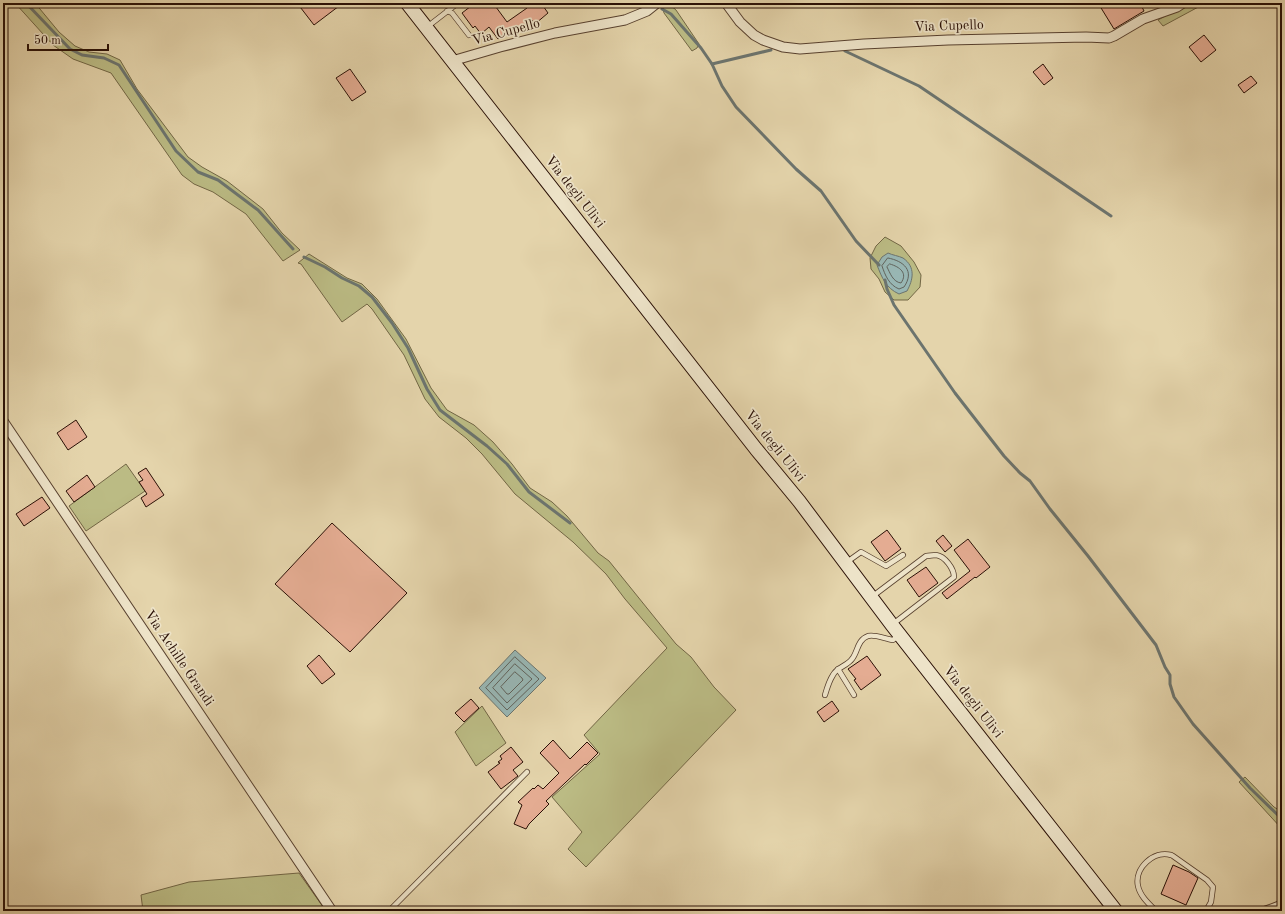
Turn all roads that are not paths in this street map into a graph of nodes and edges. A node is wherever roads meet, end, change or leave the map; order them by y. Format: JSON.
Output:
{"nodes":[{"id":1,"x":407,"y":3,"type":"edge"},
{"id":2,"x":458,"y":3,"type":"edge"},
{"id":3,"x":657,"y":3,"type":"edge"},
{"id":4,"x":726,"y":3,"type":"edge"},
{"id":5,"x":1183,"y":3,"type":"edge"},
{"id":6,"x":447,"y":11,"type":"junction"},
{"id":7,"x":426,"y":28,"type":"junction"},
{"id":8,"x":469,"y":35,"type":"dead end"},
{"id":9,"x":452,"y":61,"type":"junction"},
{"id":10,"x":3,"y":421,"type":"edge"},
{"id":11,"x":903,"y":555,"type":"dead end"},
{"id":12,"x":845,"y":563,"type":"junction"},
{"id":13,"x":871,"y":597,"type":"junction"},
{"id":14,"x":896,"y":630,"type":"junction"},
{"id":15,"x":838,"y":669,"type":"junction"},
{"id":16,"x":825,"y":695,"type":"dead end"},
{"id":17,"x":854,"y":695,"type":"dead end"},
{"id":18,"x":527,"y":772,"type":"dead end"},
{"id":19,"x":1282,"y":904,"type":"edge"},
{"id":20,"x":332,"y":911,"type":"edge"},
{"id":21,"x":389,"y":911,"type":"edge"},
{"id":22,"x":1116,"y":911,"type":"edge"},
{"id":23,"x":1156,"y":911,"type":"edge"},
{"id":24,"x":1206,"y":911,"type":"edge"},
{"id":25,"x":1266,"y":911,"type":"edge"}],
"edges":[{"from":1,"to":7,"type":"street","name":"Via degli Ulivi"},
{"from":2,"to":6,"type":"lane"},
{"from":3,"to":9,"type":"street","name":"Via Cupello"},
{"from":4,"to":5,"type":"street","name":"Via Cupello"},
{"from":6,"to":7,"type":"lane"},
{"from":6,"to":8,"type":"lane"},
{"from":7,"to":9,"type":"street","name":"Via degli Ulivi"},
{"from":9,"to":12,"type":"street","name":"Via degli Ulivi"},
{"from":10,"to":20,"type":"street","name":"Via Achille Grandi"},
{"from":11,"to":12,"type":"lane"},
{"from":12,"to":13,"type":"street","name":"Via degli Ulivi"},
{"from":13,"to":14,"type":"street","name":"Via degli Ulivi"},
{"from":13,"to":14,"type":"lane"},
{"from":14,"to":15,"type":"lane"},
{"from":14,"to":22,"type":"street","name":"Via degli Ulivi"},
{"from":15,"to":16,"type":"lane"},
{"from":15,"to":17,"type":"lane"},
{"from":18,"to":21,"type":"lane"},
{"from":19,"to":25,"type":"street"},
{"from":23,"to":24,"type":"lane"}]}
